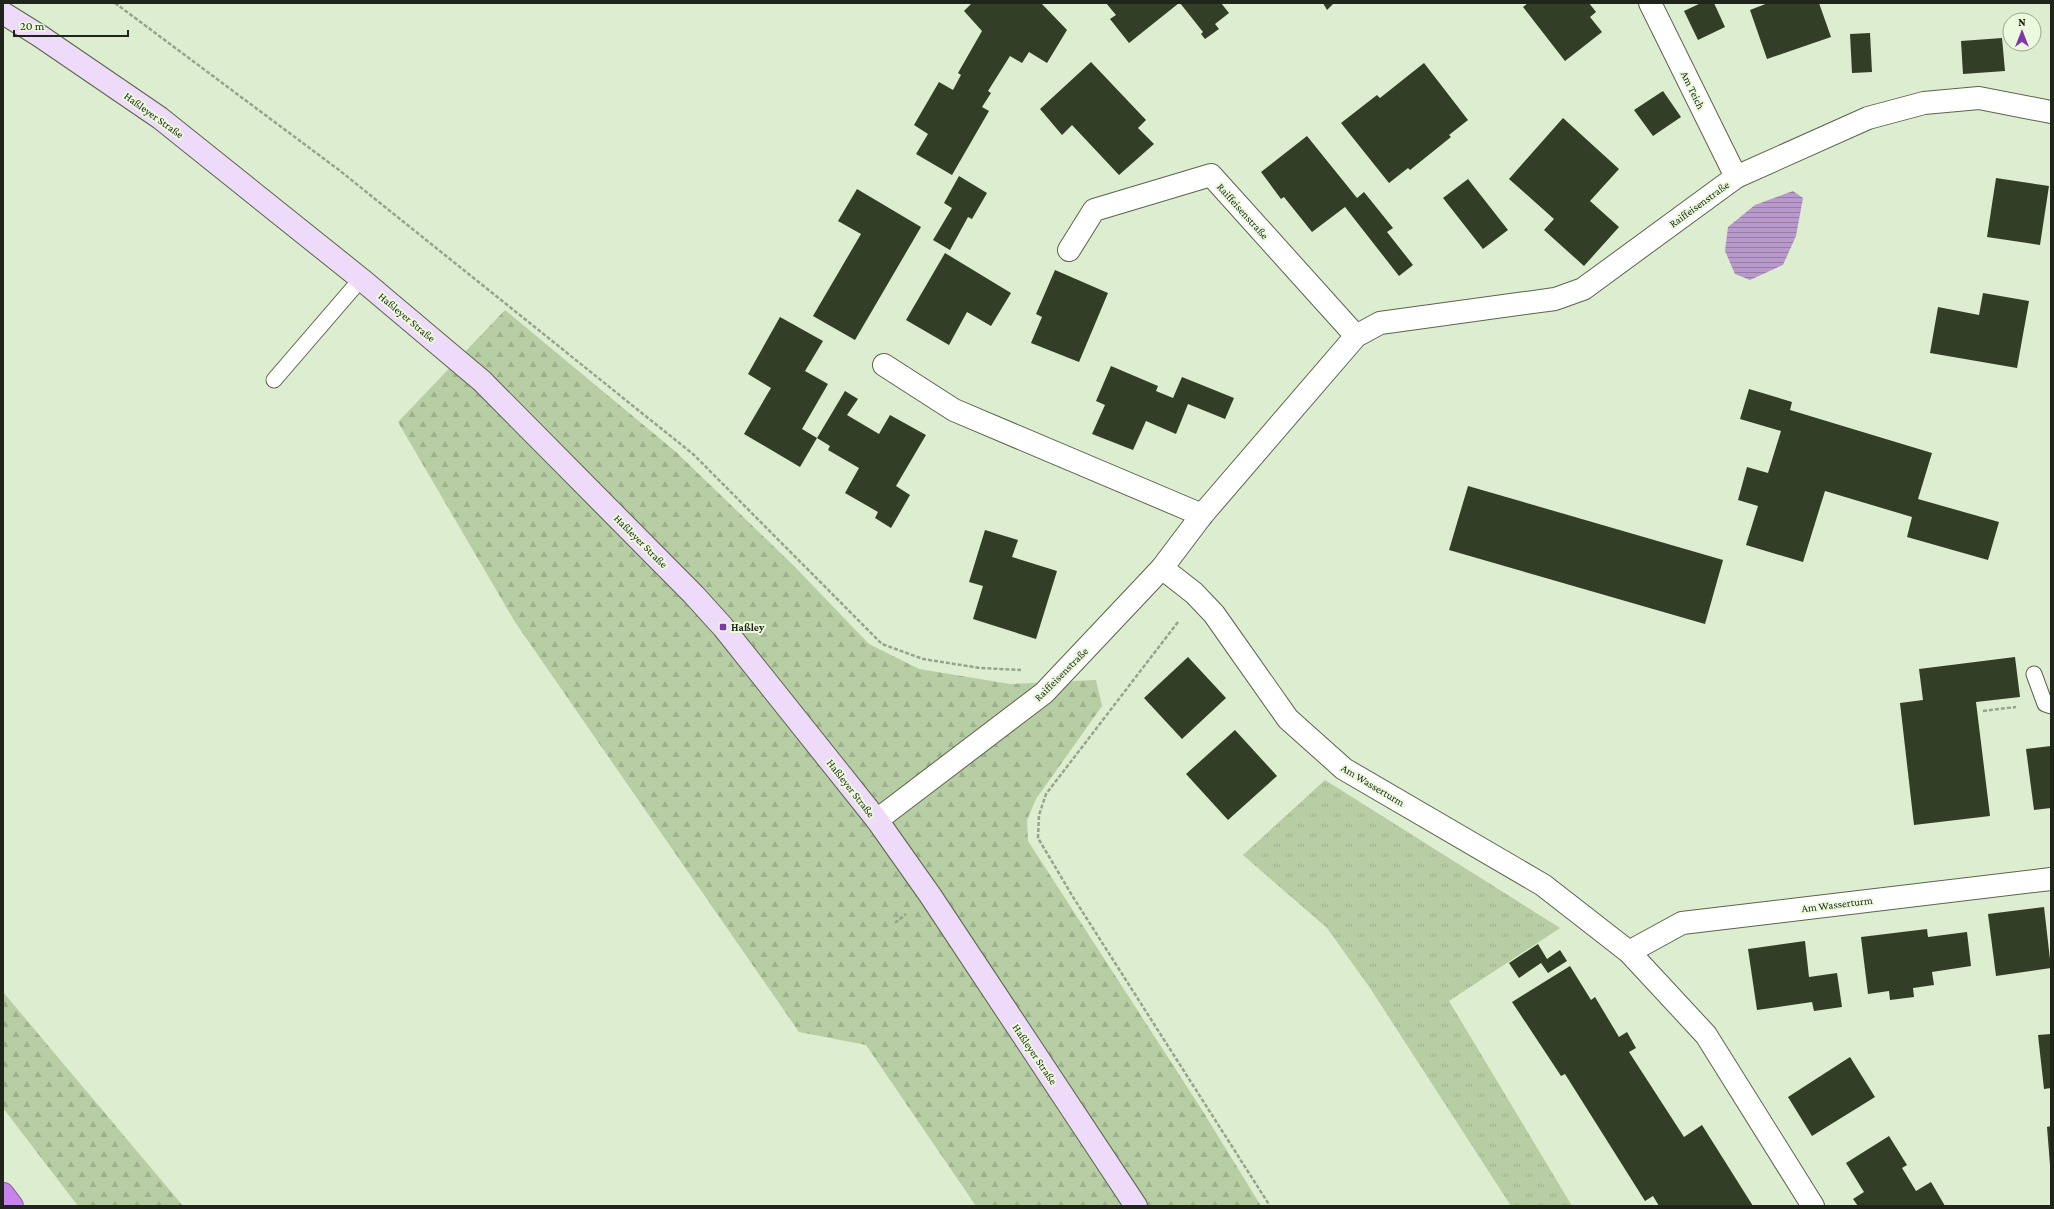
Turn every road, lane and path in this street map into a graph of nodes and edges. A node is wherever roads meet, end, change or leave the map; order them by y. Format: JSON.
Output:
{"nodes":[{"id":1,"x":115,"y":3,"type":"edge"},
{"id":2,"x":1650,"y":3,"type":"edge"},
{"id":3,"x":3,"y":13,"type":"edge"},
{"id":4,"x":2051,"y":112,"type":"edge"},
{"id":5,"x":1736,"y":177,"type":"junction"},
{"id":6,"x":1069,"y":250,"type":"dead end"},
{"id":7,"x":361,"y":279,"type":"junction"},
{"id":8,"x":1356,"y":336,"type":"junction"},
{"id":9,"x":884,"y":365,"type":"dead end"},
{"id":10,"x":274,"y":380,"type":"dead end"},
{"id":11,"x":1202,"y":516,"type":"junction"},
{"id":12,"x":1162,"y":568,"type":"junction"},
{"id":13,"x":1194,"y":593,"type":"junction"},
{"id":14,"x":1066,"y":671,"type":"junction"},
{"id":15,"x":2034,"y":674,"type":"dead end"},
{"id":16,"x":2048,"y":705,"type":"edge"},
{"id":17,"x":1982,"y":711,"type":"dead end"},
{"id":18,"x":877,"y":820,"type":"junction"},
{"id":19,"x":2051,"y":879,"type":"edge"},
{"id":20,"x":1629,"y":952,"type":"junction"},
{"id":21,"x":3,"y":1194,"type":"edge"},
{"id":22,"x":12,"y":1206,"type":"edge"},
{"id":23,"x":1136,"y":1206,"type":"edge"},
{"id":24,"x":1270,"y":1206,"type":"edge"},
{"id":25,"x":1813,"y":1206,"type":"edge"}],
"edges":[{"from":1,"to":14,"type":"path"},
{"from":2,"to":5,"type":"street","name":"Am Teich"},
{"from":3,"to":7,"type":"main road","name":"Haßleyer Straße"},
{"from":4,"to":5,"type":"street","name":"Raiffeisenstraße"},
{"from":5,"to":8,"type":"street","name":"Raiffeisenstraße"},
{"from":6,"to":8,"type":"street","name":"Raiffeisenstraße"},
{"from":7,"to":10,"type":"lane"},
{"from":7,"to":18,"type":"main road","name":"Haßleyer Straße"},
{"from":8,"to":11,"type":"street","name":"Raiffeisenstraße"},
{"from":9,"to":11,"type":"street"},
{"from":11,"to":12,"type":"street","name":"Raiffeisenstraße"},
{"from":12,"to":13,"type":"street","name":"Am Wasserturm"},
{"from":12,"to":14,"type":"street","name":"Raiffeisenstraße"},
{"from":13,"to":20,"type":"street","name":"Am Wasserturm"},
{"from":13,"to":24,"type":"path"},
{"from":14,"to":18,"type":"street","name":"Raiffeisenstraße"},
{"from":15,"to":16,"type":"lane"},
{"from":16,"to":17,"type":"path"},
{"from":18,"to":23,"type":"main road","name":"Haßleyer Straße"},
{"from":19,"to":20,"type":"street","name":"Am Wasserturm"},
{"from":20,"to":25,"type":"street","name":"Am Wasserturm"},
{"from":21,"to":22,"type":"highway"}]}
